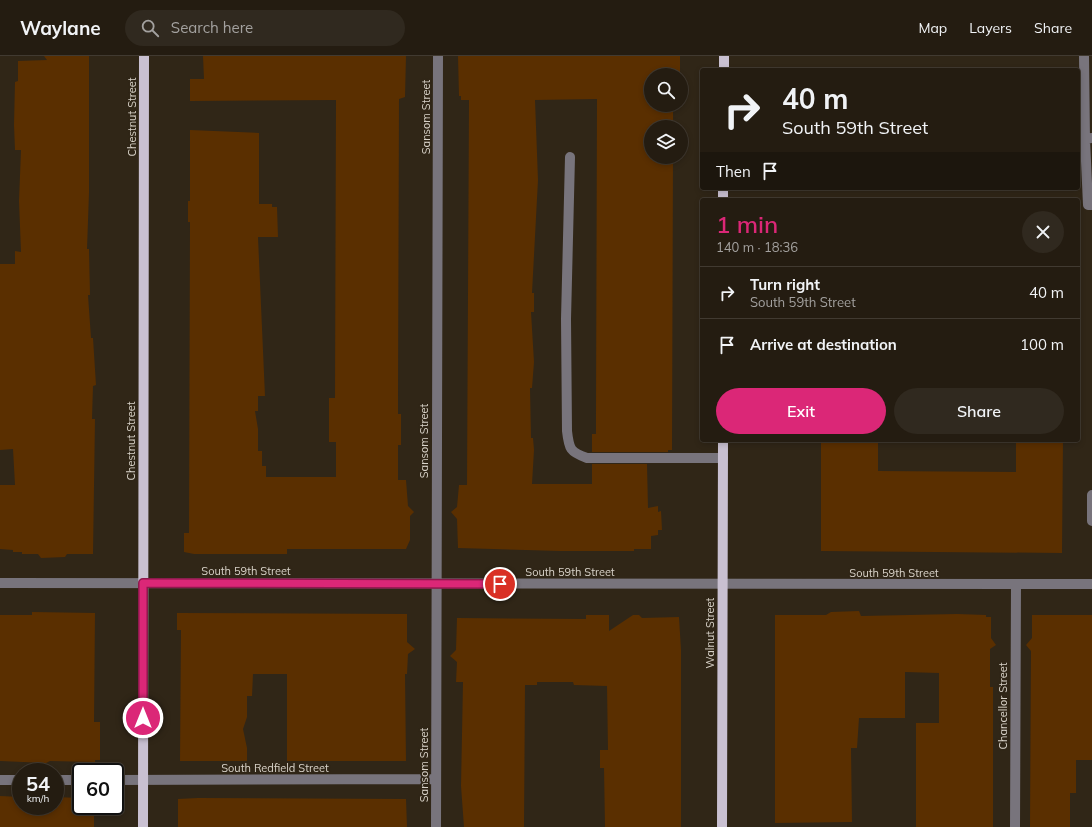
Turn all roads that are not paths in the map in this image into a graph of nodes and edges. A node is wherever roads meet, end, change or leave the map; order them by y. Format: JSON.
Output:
{"nodes":[{"id":1,"x":144,"y":56,"type":"edge"},
{"id":2,"x":438,"y":56,"type":"edge"},
{"id":3,"x":724,"y":56,"type":"edge"},
{"id":4,"x":1084,"y":56,"type":"edge"},
{"id":5,"x":724,"y":68,"type":"edge"},
{"id":6,"x":1089,"y":139,"type":"edge"},
{"id":7,"x":570,"y":157,"type":"dead end"},
{"id":8,"x":1092,"y":205,"type":"edge"},
{"id":9,"x":723,"y":442,"type":"edge"},
{"id":10,"x":723,"y":458,"type":"junction"},
{"id":11,"x":1092,"y":495,"type":"edge"},
{"id":12,"x":1092,"y":521,"type":"edge"},
{"id":13,"x":0,"y":583,"type":"edge"},
{"id":14,"x":143,"y":583,"type":"junction"},
{"id":15,"x":436,"y":584,"type":"junction"},
{"id":16,"x":722,"y":584,"type":"junction"},
{"id":17,"x":1092,"y":584,"type":"edge"},
{"id":18,"x":1016,"y":586,"type":"junction"},
{"id":19,"x":436,"y":779,"type":"junction"},
{"id":20,"x":0,"y":780,"type":"edge"},
{"id":21,"x":12,"y":780,"type":"edge"},
{"id":22,"x":124,"y":780,"type":"edge"},
{"id":23,"x":143,"y":781,"type":"junction"},
{"id":24,"x":143,"y":827,"type":"edge"},
{"id":25,"x":436,"y":827,"type":"edge"},
{"id":26,"x":722,"y":827,"type":"edge"},
{"id":27,"x":1015,"y":827,"type":"edge"}],
"edges":[{"from":1,"to":14,"type":"main road","name":"Chestnut Street"},
{"from":2,"to":15,"type":"street","name":"Sansom Street"},
{"from":3,"to":5,"type":"main road"},
{"from":4,"to":6,"type":"street"},
{"from":6,"to":8,"type":"street"},
{"from":7,"to":10,"type":"street"},
{"from":9,"to":10,"type":"main road","name":"Walnut Street"},
{"from":10,"to":16,"type":"main road","name":"Walnut Street"},
{"from":11,"to":12,"type":"street"},
{"from":13,"to":14,"type":"street","name":"South 59th Street"},
{"from":14,"to":15,"type":"street","name":"South 59th Street"},
{"from":14,"to":23,"type":"main road","name":"Chestnut Street"},
{"from":15,"to":16,"type":"street","name":"South 59th Street"},
{"from":15,"to":19,"type":"street","name":"Sansom Street"},
{"from":16,"to":18,"type":"street","name":"South 59th Street"},
{"from":16,"to":26,"type":"main road","name":"Walnut Street"},
{"from":17,"to":18,"type":"street","name":"South 59th Street"},
{"from":18,"to":27,"type":"street","name":"Chancellor Street"},
{"from":19,"to":23,"type":"street","name":"South Redfield Street"},
{"from":19,"to":25,"type":"street","name":"Sansom Street"},
{"from":20,"to":21,"type":"street"},
{"from":22,"to":23,"type":"street","name":"South Redfield Street"},
{"from":23,"to":24,"type":"main road","name":"Chestnut Street"}]}
